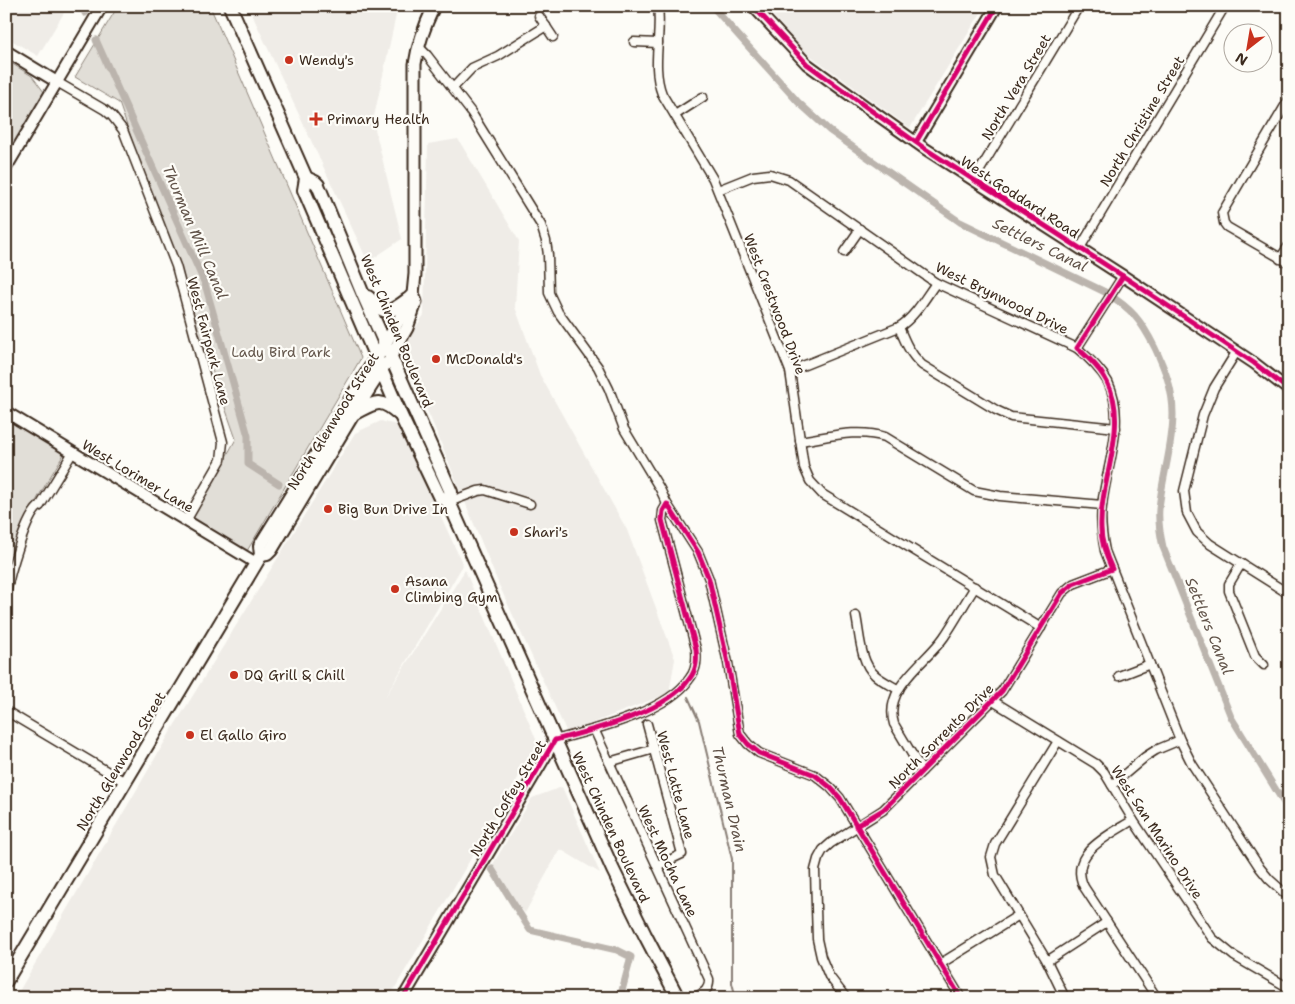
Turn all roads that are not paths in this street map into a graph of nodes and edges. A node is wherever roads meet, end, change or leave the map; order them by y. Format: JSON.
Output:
{"nodes":[{"id":1,"x":102,"y":6,"type":"edge"},
{"id":2,"x":230,"y":6,"type":"edge"},
{"id":3,"x":434,"y":6,"type":"edge"},
{"id":4,"x":658,"y":6,"type":"edge"},
{"id":5,"x":753,"y":6,"type":"edge"},
{"id":6,"x":997,"y":6,"type":"edge"},
{"id":7,"x":1079,"y":6,"type":"edge"},
{"id":8,"x":1225,"y":6,"type":"edge"},
{"id":9,"x":539,"y":16,"type":"dead end"},
{"id":10,"x":546,"y":26,"type":"junction"},
{"id":11,"x":552,"y":37,"type":"dead end"},
{"id":12,"x":634,"y":42,"type":"dead end"},
{"id":13,"x":658,"y":43,"type":"junction"},
{"id":14,"x":418,"y":46,"type":"junction"},
{"id":15,"x":6,"y":51,"type":"edge"},
{"id":16,"x":57,"y":82,"type":"junction"},
{"id":17,"x":453,"y":88,"type":"junction"},
{"id":18,"x":703,"y":97,"type":"dead end"},
{"id":19,"x":1289,"y":99,"type":"edge"},
{"id":20,"x":675,"y":115,"type":"junction"},
{"id":21,"x":916,"y":142,"type":"junction"},
{"id":22,"x":6,"y":168,"type":"edge"},
{"id":23,"x":306,"y":178,"type":"junction"},
{"id":24,"x":974,"y":180,"type":"junction"},
{"id":25,"x":718,"y":190,"type":"junction"},
{"id":26,"x":860,"y":230,"type":"junction"},
{"id":27,"x":1289,"y":244,"type":"edge"},
{"id":28,"x":1080,"y":248,"type":"junction"},
{"id":29,"x":844,"y":252,"type":"dead end"},
{"id":30,"x":1280,"y":259,"type":"junction"},
{"id":31,"x":1289,"y":263,"type":"edge"},
{"id":32,"x":1124,"y":276,"type":"junction"},
{"id":33,"x":936,"y":283,"type":"junction"},
{"id":34,"x":362,"y":292,"type":"junction"},
{"id":35,"x":410,"y":297,"type":"junction"},
{"id":36,"x":899,"y":327,"type":"junction"},
{"id":37,"x":1078,"y":348,"type":"junction"},
{"id":38,"x":388,"y":350,"type":"junction"},
{"id":39,"x":1236,"y":352,"type":"junction"},
{"id":40,"x":376,"y":358,"type":"junction"},
{"id":41,"x":381,"y":370,"type":"junction"},
{"id":42,"x":790,"y":371,"type":"junction"},
{"id":43,"x":1288,"y":388,"type":"edge"},
{"id":44,"x":6,"y":412,"type":"edge"},
{"id":45,"x":353,"y":414,"type":"junction"},
{"id":46,"x":401,"y":416,"type":"junction"},
{"id":47,"x":1116,"y":428,"type":"junction"},
{"id":48,"x":800,"y":441,"type":"junction"},
{"id":49,"x":73,"y":452,"type":"junction"},
{"id":50,"x":449,"y":502,"type":"junction"},
{"id":51,"x":530,"y":504,"type":"dead end"},
{"id":52,"x":667,"y":504,"type":"junction"},
{"id":53,"x":1102,"y":505,"type":"junction"},
{"id":54,"x":186,"y":521,"type":"junction"},
{"id":55,"x":258,"y":559,"type":"junction"},
{"id":56,"x":1241,"y":564,"type":"junction"},
{"id":57,"x":1112,"y":568,"type":"junction"},
{"id":58,"x":974,"y":587,"type":"junction"},
{"id":59,"x":6,"y":594,"type":"edge"},
{"id":60,"x":1289,"y":594,"type":"edge"},
{"id":61,"x":856,"y":616,"type":"dead end"},
{"id":62,"x":1041,"y":628,"type":"junction"},
{"id":63,"x":1150,"y":664,"type":"junction"},
{"id":64,"x":1264,"y":665,"type":"dead end"},
{"id":65,"x":1119,"y":676,"type":"dead end"},
{"id":66,"x":899,"y":690,"type":"junction"},
{"id":67,"x":993,"y":701,"type":"junction"},
{"id":68,"x":6,"y":711,"type":"edge"},
{"id":69,"x":647,"y":724,"type":"dead end"},
{"id":70,"x":594,"y":729,"type":"junction"},
{"id":71,"x":555,"y":740,"type":"junction"},
{"id":72,"x":1180,"y":740,"type":"junction"},
{"id":73,"x":1058,"y":741,"type":"junction"},
{"id":74,"x":654,"y":748,"type":"junction"},
{"id":75,"x":609,"y":762,"type":"junction"},
{"id":76,"x":922,"y":771,"type":"junction"},
{"id":77,"x":125,"y":782,"type":"junction"},
{"id":78,"x":1112,"y":785,"type":"junction"},
{"id":79,"x":1133,"y":820,"type":"junction"},
{"id":80,"x":856,"y":826,"type":"junction"},
{"id":81,"x":657,"y":866,"type":"junction"},
{"id":82,"x":1289,"y":897,"type":"edge"},
{"id":83,"x":1019,"y":915,"type":"junction"},
{"id":84,"x":1107,"y":922,"type":"junction"},
{"id":85,"x":1047,"y":961,"type":"junction"},
{"id":86,"x":940,"y":964,"type":"junction"},
{"id":87,"x":6,"y":981,"type":"edge"},
{"id":88,"x":1289,"y":988,"type":"edge"},
{"id":89,"x":403,"y":998,"type":"edge"},
{"id":90,"x":678,"y":998,"type":"edge"},
{"id":91,"x":694,"y":998,"type":"edge"},
{"id":92,"x":846,"y":998,"type":"edge"},
{"id":93,"x":961,"y":998,"type":"edge"},
{"id":94,"x":1065,"y":998,"type":"edge"},
{"id":95,"x":1158,"y":998,"type":"edge"}],
"edges":[{"from":1,"to":16,"type":"street"},
{"from":2,"to":23,"type":"main road","name":"West Chinden Boulevard"},
{"from":3,"to":14,"type":"main road","name":"North Glenwood Street"},
{"from":4,"to":13,"type":"street","name":"West Crestwood Drive"},
{"from":5,"to":21,"type":"street","name":"West Goddard Road"},
{"from":6,"to":21,"type":"street"},
{"from":7,"to":24,"type":"street","name":"North Vera Street"},
{"from":8,"to":28,"type":"street","name":"North Christine Street"},
{"from":9,"to":10,"type":"street"},
{"from":10,"to":11,"type":"street"},
{"from":10,"to":17,"type":"street"},
{"from":12,"to":13,"type":"street"},
{"from":13,"to":20,"type":"street","name":"West Crestwood Drive"},
{"from":14,"to":17,"type":"street"},
{"from":14,"to":35,"type":"main road","name":"North Glenwood Street"},
{"from":15,"to":16,"type":"street"},
{"from":16,"to":22,"type":"street"},
{"from":16,"to":54,"type":"street","name":"West Fairpark Lane"},
{"from":17,"to":52,"type":"street"},
{"from":18,"to":20,"type":"street"},
{"from":19,"to":30,"type":"street"},
{"from":20,"to":25,"type":"street","name":"West Crestwood Drive"},
{"from":21,"to":24,"type":"street","name":"West Goddard Road"},
{"from":23,"to":34,"type":"main road","name":"West Chinden Boulevard"},
{"from":23,"to":40,"type":"main road","name":"West Chinden Boulevard"},
{"from":24,"to":28,"type":"street","name":"West Goddard Road"},
{"from":25,"to":26,"type":"street","name":"West Brynwood Drive"},
{"from":25,"to":42,"type":"street","name":"West Crestwood Drive"},
{"from":26,"to":29,"type":"street"},
{"from":26,"to":33,"type":"street","name":"West Brynwood Drive"},
{"from":27,"to":30,"type":"street"},
{"from":28,"to":32,"type":"street","name":"West Goddard Road"},
{"from":30,"to":31,"type":"street"},
{"from":32,"to":37,"type":"street"},
{"from":32,"to":39,"type":"street","name":"West Goddard Road"},
{"from":33,"to":36,"type":"street"},
{"from":33,"to":37,"type":"street","name":"West Brynwood Drive"},
{"from":34,"to":35,"type":"main road"},
{"from":34,"to":38,"type":"main road","name":"West Chinden Boulevard"},
{"from":35,"to":38,"type":"main road","name":"North Glenwood Street"},
{"from":36,"to":42,"type":"street"},
{"from":36,"to":47,"type":"street"},
{"from":37,"to":47,"type":"street","name":"West Brynwood Drive"},
{"from":38,"to":40,"type":"main road","name":"North Glenwood Street"},
{"from":38,"to":41,"type":"main road","name":"North Glenwood Street"},
{"from":38,"to":50,"type":"main road","name":"West Chinden Boulevard"},
{"from":39,"to":43,"type":"street","name":"West Goddard Road"},
{"from":39,"to":56,"type":"street"},
{"from":40,"to":41,"type":"main road","name":"West Chinden Boulevard"},
{"from":40,"to":55,"type":"main road","name":"North Glenwood Street"},
{"from":41,"to":45,"type":"main road","name":"North Glenwood Street"},
{"from":41,"to":46,"type":"main road","name":"West Chinden Boulevard"},
{"from":42,"to":48,"type":"street","name":"West Crestwood Drive"},
{"from":44,"to":49,"type":"street","name":"West Lorimer Lane"},
{"from":45,"to":46,"type":"main road"},
{"from":45,"to":55,"type":"main road","name":"North Glenwood Street"},
{"from":46,"to":50,"type":"main road","name":"West Chinden Boulevard"},
{"from":47,"to":53,"type":"street","name":"West Brynwood Drive"},
{"from":48,"to":53,"type":"street"},
{"from":48,"to":58,"type":"street","name":"West Crestwood Drive"},
{"from":49,"to":54,"type":"street","name":"West Lorimer Lane"},
{"from":49,"to":59,"type":"street"},
{"from":50,"to":51,"type":"street"},
{"from":50,"to":71,"type":"main road","name":"West Chinden Boulevard"},
{"from":52,"to":70,"type":"street","name":"North Coffey Street"},
{"from":52,"to":80,"type":"street"},
{"from":53,"to":57,"type":"street","name":"West Brynwood Drive"},
{"from":54,"to":55,"type":"street","name":"West Lorimer Lane"},
{"from":55,"to":77,"type":"main road","name":"North Glenwood Street"},
{"from":56,"to":60,"type":"street"},
{"from":56,"to":64,"type":"street"},
{"from":57,"to":62,"type":"street","name":"North Sorrento Drive"},
{"from":57,"to":63,"type":"street","name":"West Brynwood Drive"},
{"from":58,"to":62,"type":"street","name":"West Crestwood Drive"},
{"from":58,"to":66,"type":"street"},
{"from":61,"to":66,"type":"street"},
{"from":62,"to":67,"type":"street","name":"North Sorrento Drive"},
{"from":63,"to":65,"type":"street"},
{"from":63,"to":72,"type":"street","name":"West Brynwood Drive"},
{"from":66,"to":76,"type":"street"},
{"from":67,"to":73,"type":"street","name":"West San Marino Drive"},
{"from":67,"to":76,"type":"street","name":"North Sorrento Drive"},
{"from":68,"to":77,"type":"street"},
{"from":69,"to":74,"type":"street","name":"West Latte Lane"},
{"from":70,"to":71,"type":"street","name":"North Coffey Street"},
{"from":70,"to":75,"type":"street","name":"West Mocha Lane"},
{"from":71,"to":89,"type":"street","name":"North Coffey Street"},
{"from":71,"to":90,"type":"main road","name":"West Chinden Boulevard"},
{"from":72,"to":78,"type":"street"},
{"from":72,"to":82,"type":"street","name":"West Brynwood Drive"},
{"from":73,"to":78,"type":"street","name":"West San Marino Drive"},
{"from":73,"to":83,"type":"street"},
{"from":74,"to":75,"type":"street"},
{"from":74,"to":81,"type":"street","name":"West Latte Lane"},
{"from":75,"to":81,"type":"street","name":"West Mocha Lane"},
{"from":76,"to":80,"type":"street","name":"North Sorrento Drive"},
{"from":77,"to":87,"type":"main road","name":"North Glenwood Street"},
{"from":78,"to":79,"type":"street","name":"West San Marino Drive"},
{"from":79,"to":84,"type":"street"},
{"from":79,"to":88,"type":"street","name":"West San Marino Drive"},
{"from":80,"to":86,"type":"street"},
{"from":80,"to":92,"type":"street","name":"North Sorrento Drive"},
{"from":81,"to":91,"type":"street","name":"West Mocha Lane"},
{"from":83,"to":85,"type":"street"},
{"from":83,"to":86,"type":"street"},
{"from":84,"to":85,"type":"street"},
{"from":84,"to":95,"type":"street"},
{"from":85,"to":94,"type":"street"},
{"from":86,"to":93,"type":"street"}]}
